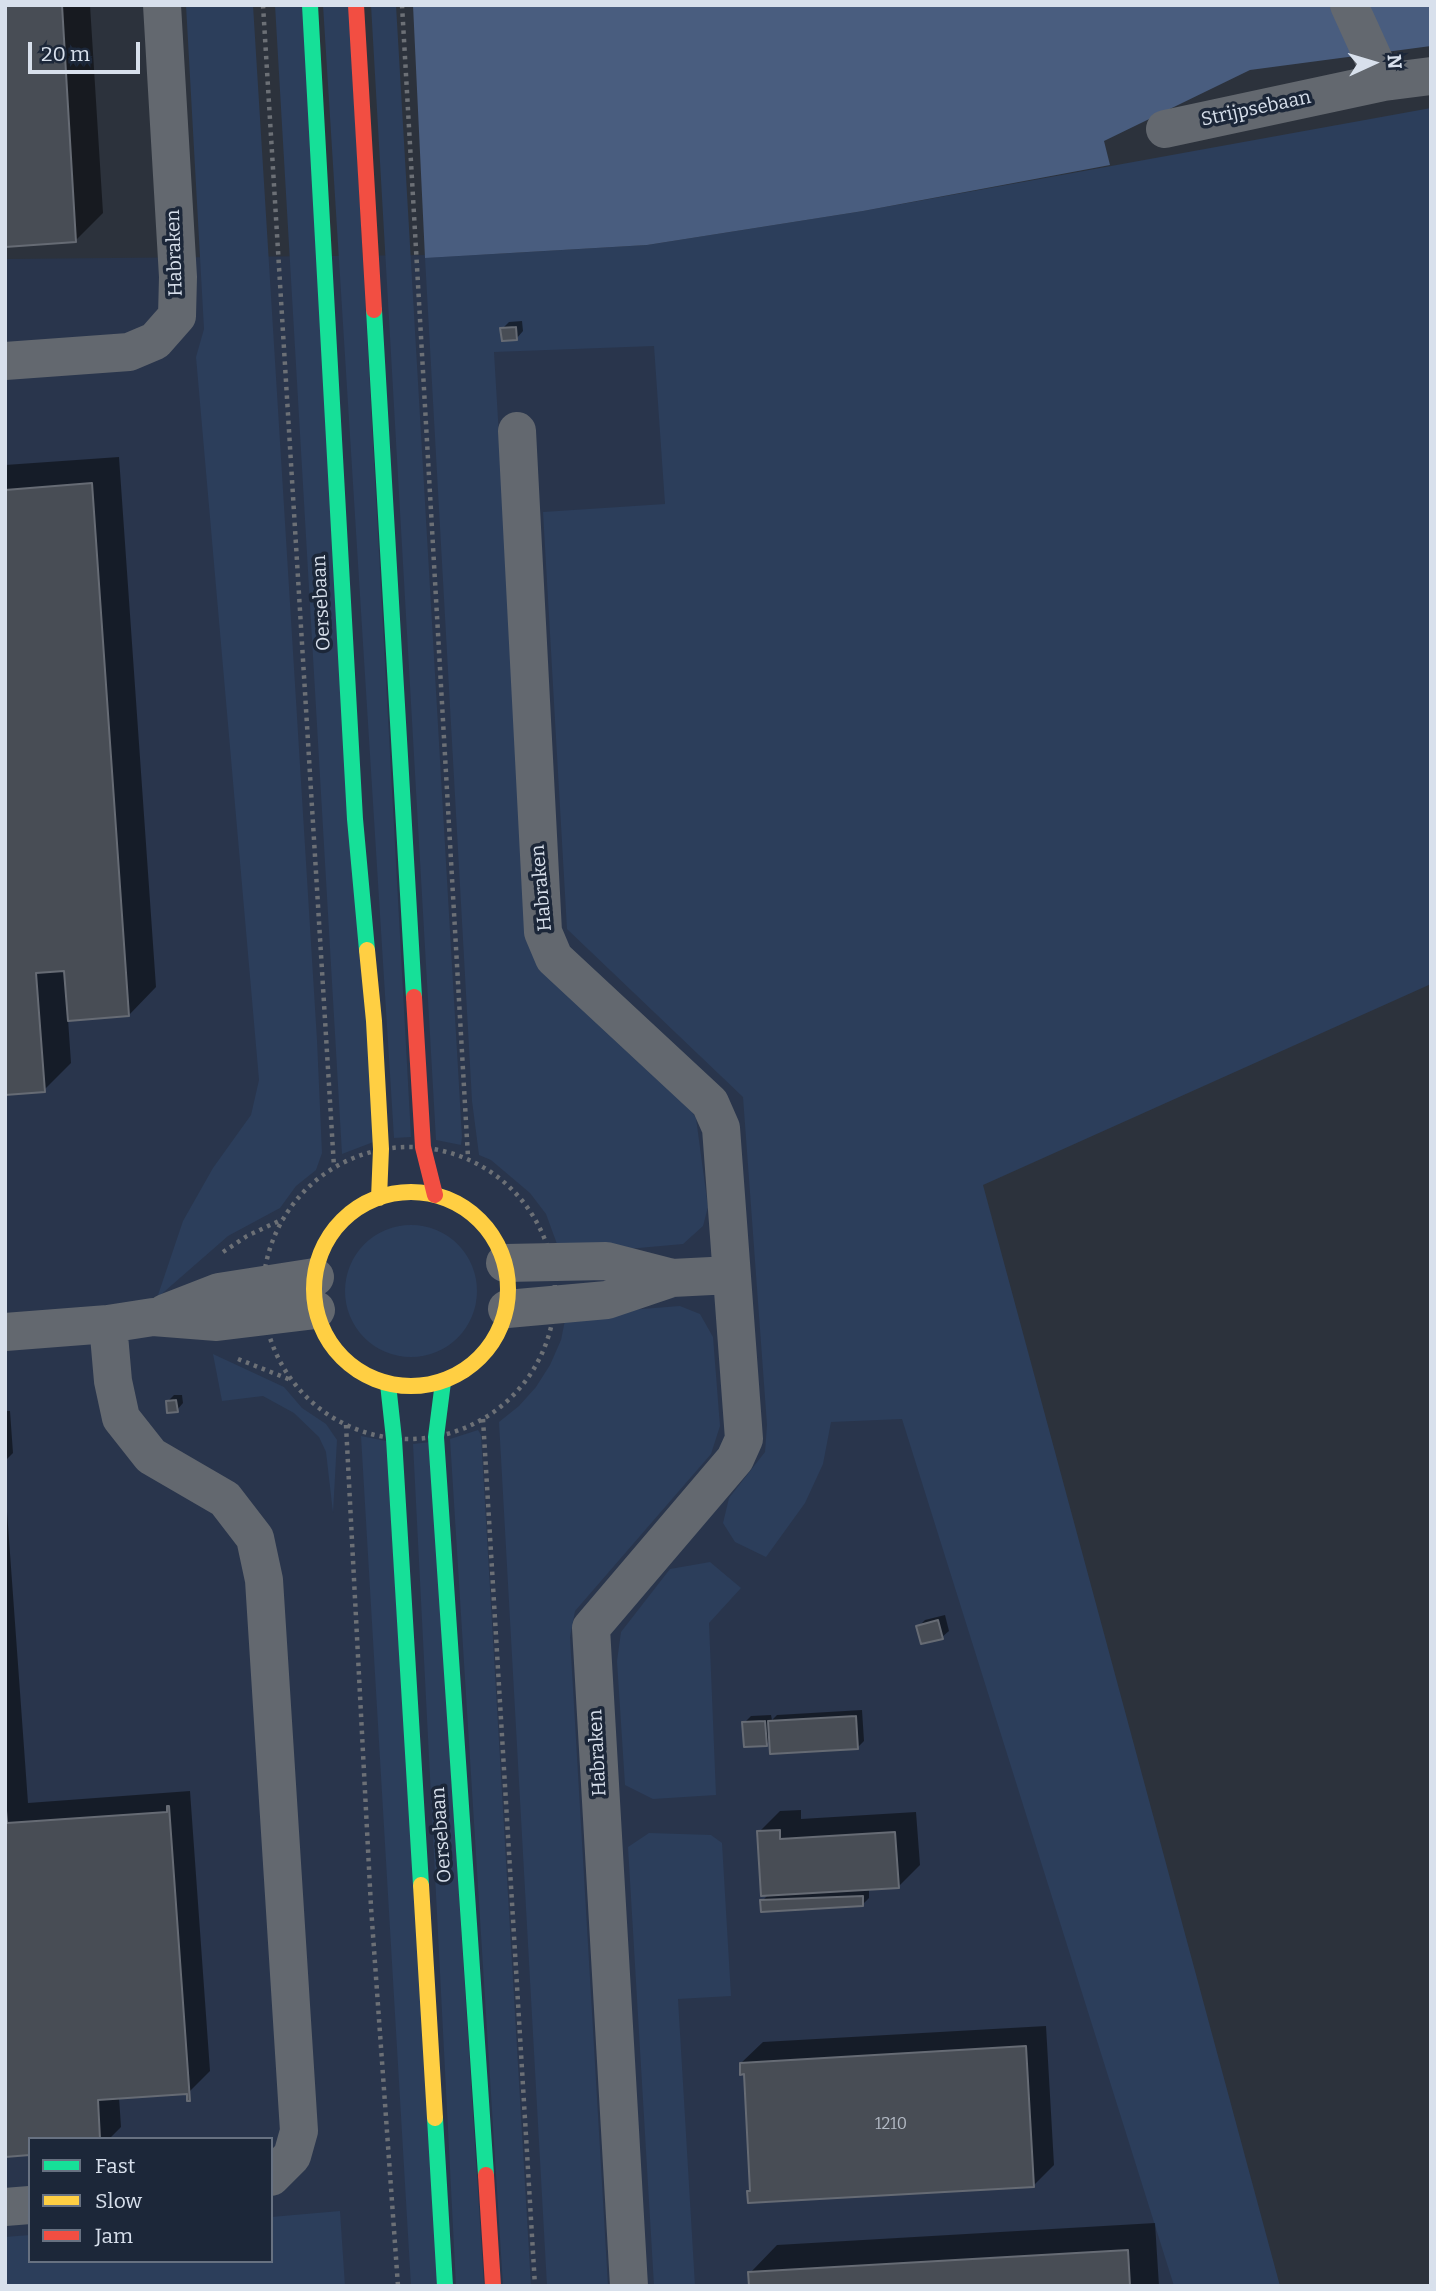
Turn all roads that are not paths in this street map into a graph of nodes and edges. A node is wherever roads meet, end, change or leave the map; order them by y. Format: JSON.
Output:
{"nodes":[{"id":1,"x":162,"y":5,"type":"edge"},
{"id":2,"x":310,"y":5,"type":"edge"},
{"id":3,"x":356,"y":5,"type":"edge"},
{"id":4,"x":1349,"y":5,"type":"edge"},
{"id":5,"x":1431,"y":76,"type":"edge"},
{"id":6,"x":1384,"y":82,"type":"junction"},
{"id":7,"x":1165,"y":129,"type":"dead end"},
{"id":8,"x":5,"y":361,"type":"edge"},
{"id":9,"x":517,"y":431,"type":"dead end"},
{"id":10,"x":435,"y":1195,"type":"junction"},
{"id":11,"x":379,"y":1198,"type":"junction"},
{"id":12,"x":505,"y":1263,"type":"junction"},
{"id":13,"x":731,"y":1275,"type":"junction"},
{"id":14,"x":672,"y":1278,"type":"junction"},
{"id":15,"x":315,"y":1294,"type":"junction"},
{"id":16,"x":507,"y":1309,"type":"junction"},
{"id":17,"x":108,"y":1324,"type":"junction"},
{"id":18,"x":5,"y":1332,"type":"edge"},
{"id":19,"x":443,"y":1382,"type":"junction"},
{"id":20,"x":388,"y":1384,"type":"junction"},
{"id":21,"x":273,"y":2175,"type":"edge"},
{"id":22,"x":28,"y":2205,"type":"edge"},
{"id":23,"x":5,"y":2207,"type":"edge"},
{"id":24,"x":445,"y":2286,"type":"edge"},
{"id":25,"x":493,"y":2286,"type":"edge"},
{"id":26,"x":629,"y":2286,"type":"edge"}],
"edges":[{"from":1,"to":8,"type":"street","name":"Habraken"},
{"from":2,"to":11,"type":"main road","name":"Oersebaan"},
{"from":3,"to":10,"type":"main road"},
{"from":4,"to":6,"type":"street"},
{"from":5,"to":6,"type":"street","name":"Strijpsebaan"},
{"from":6,"to":7,"type":"street","name":"Strijpsebaan"},
{"from":9,"to":13,"type":"street","name":"Habraken"},
{"from":10,"to":11,"type":"main road"},
{"from":10,"to":12,"type":"main road"},
{"from":11,"to":15,"type":"main road"},
{"from":12,"to":14,"type":"street"},
{"from":12,"to":16,"type":"main road"},
{"from":13,"to":14,"type":"street"},
{"from":13,"to":26,"type":"street","name":"Habraken"},
{"from":14,"to":16,"type":"street"},
{"from":15,"to":17,"type":"street"},
{"from":15,"to":20,"type":"main road"},
{"from":16,"to":19,"type":"main road"},
{"from":17,"to":18,"type":"street"},
{"from":17,"to":21,"type":"street"},
{"from":19,"to":20,"type":"main road"},
{"from":19,"to":25,"type":"main road","name":"Oersebaan"},
{"from":20,"to":24,"type":"main road","name":"Oersebaan"},
{"from":22,"to":23,"type":"street"}]}
